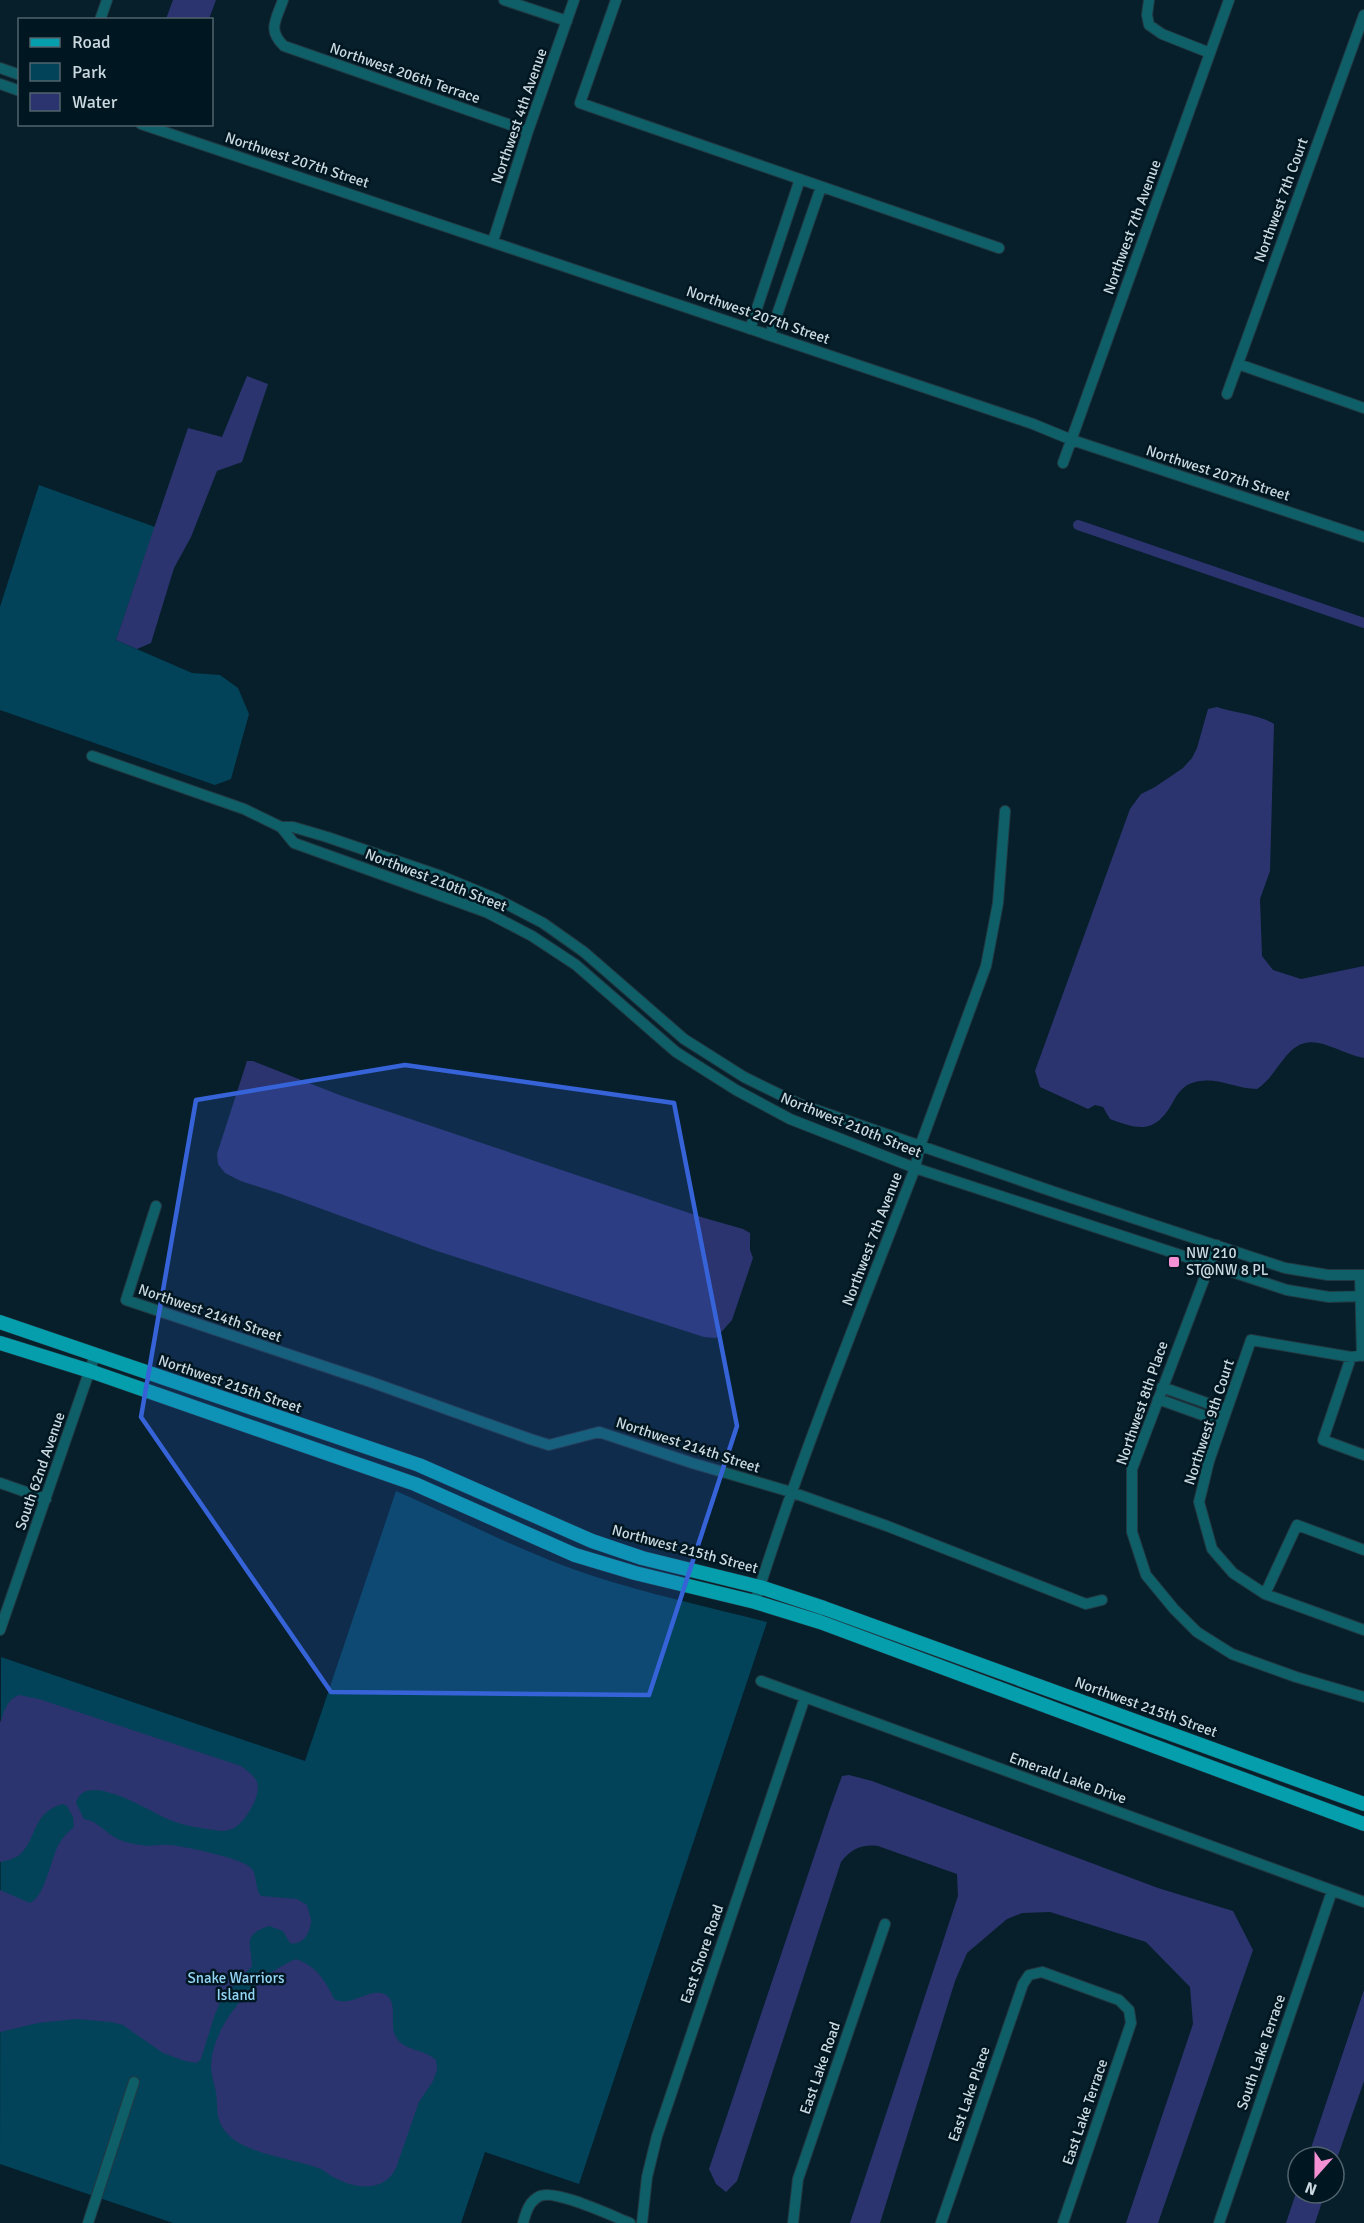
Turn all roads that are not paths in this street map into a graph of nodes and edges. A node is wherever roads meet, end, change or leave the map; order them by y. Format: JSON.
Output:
{"nodes":[{"id":1,"x":107,"y":0,"type":"edge"},
{"id":2,"x":283,"y":0,"type":"edge"},
{"id":3,"x":504,"y":0,"type":"edge"},
{"id":4,"x":574,"y":0,"type":"edge"},
{"id":5,"x":616,"y":0,"type":"edge"},
{"id":6,"x":1149,"y":0,"type":"edge"},
{"id":7,"x":1229,"y":0,"type":"edge"},
{"id":8,"x":1364,"y":15,"type":"edge"},
{"id":9,"x":101,"y":18,"type":"edge"},
{"id":10,"x":567,"y":21,"type":"junction"},
{"id":11,"x":1210,"y":53,"type":"junction"},
{"id":12,"x":0,"y":69,"type":"edge"},
{"id":13,"x":18,"y":74,"type":"edge"},
{"id":14,"x":0,"y":84,"type":"edge"},
{"id":15,"x":18,"y":90,"type":"edge"},
{"id":16,"x":147,"y":126,"type":"edge"},
{"id":17,"x":528,"y":131,"type":"junction"},
{"id":18,"x":800,"y":179,"type":"junction"},
{"id":19,"x":821,"y":186,"type":"junction"},
{"id":20,"x":786,"y":220,"type":"junction"},
{"id":21,"x":807,"y":227,"type":"junction"},
{"id":22,"x":493,"y":241,"type":"junction"},
{"id":23,"x":778,"y":244,"type":"junction"},
{"id":24,"x":999,"y":248,"type":"dead end"},
{"id":25,"x":799,"y":251,"type":"junction"},
{"id":26,"x":750,"y":329,"type":"junction"},
{"id":27,"x":770,"y":335,"type":"junction"},
{"id":28,"x":1239,"y":364,"type":"junction"},
{"id":29,"x":1227,"y":394,"type":"dead end"},
{"id":30,"x":1364,"y":408,"type":"edge"},
{"id":31,"x":1072,"y":440,"type":"junction"},
{"id":32,"x":1063,"y":463,"type":"dead end"},
{"id":33,"x":1364,"y":537,"type":"edge"},
{"id":34,"x":93,"y":756,"type":"dead end"},
{"id":35,"x":1005,"y":811,"type":"dead end"},
{"id":36,"x":281,"y":827,"type":"junction"},
{"id":37,"x":920,"y":1146,"type":"junction"},
{"id":38,"x":915,"y":1168,"type":"junction"},
{"id":39,"x":156,"y":1206,"type":"dead end"},
{"id":40,"x":1217,"y":1245,"type":"junction"},
{"id":41,"x":1210,"y":1264,"type":"junction"},
{"id":42,"x":1362,"y":1275,"type":"edge"},
{"id":43,"x":1362,"y":1296,"type":"edge"},
{"id":44,"x":0,"y":1322,"type":"edge"},
{"id":45,"x":0,"y":1343,"type":"edge"},
{"id":46,"x":95,"y":1355,"type":"junction"},
{"id":47,"x":1359,"y":1356,"type":"edge"},
{"id":48,"x":90,"y":1371,"type":"junction"},
{"id":49,"x":1162,"y":1387,"type":"junction"},
{"id":50,"x":1158,"y":1399,"type":"junction"},
{"id":51,"x":1226,"y":1410,"type":"junction"},
{"id":52,"x":1222,"y":1422,"type":"junction"},
{"id":53,"x":1364,"y":1455,"type":"edge"},
{"id":54,"x":0,"y":1483,"type":"edge"},
{"id":55,"x":791,"y":1492,"type":"junction"},
{"id":56,"x":46,"y":1499,"type":"junction"},
{"id":57,"x":1364,"y":1550,"type":"edge"},
{"id":58,"x":760,"y":1587,"type":"junction"},
{"id":59,"x":1265,"y":1594,"type":"junction"},
{"id":60,"x":1102,"y":1600,"type":"dead end"},
{"id":61,"x":755,"y":1602,"type":"junction"},
{"id":62,"x":3,"y":1608,"type":"edge"},
{"id":63,"x":1364,"y":1617,"type":"edge"},
{"id":64,"x":1362,"y":1629,"type":"edge"},
{"id":65,"x":0,"y":1630,"type":"edge"},
{"id":66,"x":761,"y":1681,"type":"dead end"},
{"id":67,"x":805,"y":1697,"type":"junction"},
{"id":68,"x":1364,"y":1697,"type":"edge"},
{"id":69,"x":1364,"y":1804,"type":"edge"},
{"id":70,"x":1364,"y":1824,"type":"edge"},
{"id":71,"x":1332,"y":1891,"type":"junction"},
{"id":72,"x":1364,"y":1902,"type":"edge"},
{"id":73,"x":885,"y":1924,"type":"dead end"},
{"id":74,"x":1029,"y":1976,"type":"joint"},
{"id":75,"x":134,"y":2082,"type":"dead end"},
{"id":76,"x":88,"y":2223,"type":"edge"},
{"id":77,"x":523,"y":2223,"type":"edge"},
{"id":78,"x":630,"y":2223,"type":"edge"},
{"id":79,"x":642,"y":2223,"type":"edge"},
{"id":80,"x":793,"y":2223,"type":"edge"},
{"id":81,"x":941,"y":2223,"type":"edge"},
{"id":82,"x":1063,"y":2223,"type":"edge"},
{"id":83,"x":1219,"y":2223,"type":"edge"}],
"edges":[{"from":1,"to":9,"type":"street"},
{"from":2,"to":17,"type":"street","name":"Northwest 206th Terrace"},
{"from":3,"to":10,"type":"street"},
{"from":4,"to":10,"type":"street","name":"Northwest 4th Avenue"},
{"from":5,"to":18,"type":"street"},
{"from":6,"to":11,"type":"street"},
{"from":7,"to":11,"type":"street","name":"Northwest 7th Avenue"},
{"from":8,"to":28,"type":"street","name":"Northwest 7th Court"},
{"from":10,"to":17,"type":"street","name":"Northwest 4th Avenue"},
{"from":11,"to":31,"type":"street","name":"Northwest 7th Avenue"},
{"from":12,"to":13,"type":"street"},
{"from":14,"to":15,"type":"street"},
{"from":16,"to":22,"type":"street","name":"Northwest 207th Street"},
{"from":17,"to":22,"type":"street","name":"Northwest 4th Avenue"},
{"from":18,"to":19,"type":"street"},
{"from":18,"to":20,"type":"street"},
{"from":19,"to":21,"type":"street"},
{"from":19,"to":24,"type":"street"},
{"from":20,"to":21,"type":"street"},
{"from":20,"to":23,"type":"street"},
{"from":21,"to":25,"type":"street"},
{"from":22,"to":26,"type":"street","name":"Northwest 207th Street"},
{"from":23,"to":25,"type":"street"},
{"from":23,"to":26,"type":"street"},
{"from":25,"to":27,"type":"street"},
{"from":26,"to":27,"type":"street","name":"Northwest 207th Street"},
{"from":27,"to":31,"type":"street","name":"Northwest 207th Street"},
{"from":28,"to":29,"type":"street","name":"Northwest 7th Court"},
{"from":28,"to":30,"type":"street"},
{"from":31,"to":32,"type":"street","name":"Northwest 7th Avenue"},
{"from":31,"to":33,"type":"street","name":"Northwest 207th Street"},
{"from":34,"to":36,"type":"street","name":"Northwest 210th Street"},
{"from":35,"to":37,"type":"street","name":"Northwest 7th Avenue"},
{"from":36,"to":37,"type":"street","name":"Northwest 210th Street"},
{"from":36,"to":38,"type":"street","name":"Northwest 210th Street"},
{"from":37,"to":38,"type":"street","name":"Northwest 7th Avenue"},
{"from":37,"to":40,"type":"street","name":"Northwest 210th Street"},
{"from":38,"to":41,"type":"street","name":"Northwest 210th Street"},
{"from":38,"to":55,"type":"street","name":"Northwest 7th Avenue"},
{"from":39,"to":55,"type":"street","name":"Northwest 214th Street"},
{"from":40,"to":41,"type":"street","name":"Northwest 8th Place"},
{"from":40,"to":42,"type":"street","name":"Northwest 210th Street"},
{"from":41,"to":43,"type":"street","name":"Northwest 210th Street"},
{"from":41,"to":49,"type":"street","name":"Northwest 8th Place"},
{"from":42,"to":43,"type":"street"},
{"from":43,"to":47,"type":"street"},
{"from":44,"to":46,"type":"main road","name":"Northwest 215th Street"},
{"from":45,"to":48,"type":"main road"},
{"from":46,"to":48,"type":"street","name":"South 62nd Avenue"},
{"from":46,"to":58,"type":"main road","name":"Northwest 215th Street"},
{"from":47,"to":51,"type":"street","name":"Northwest 9th Court"},
{"from":47,"to":53,"type":"street"},
{"from":48,"to":56,"type":"street","name":"South 62nd Avenue"},
{"from":48,"to":61,"type":"main road"},
{"from":49,"to":50,"type":"street","name":"Northwest 8th Place"},
{"from":49,"to":51,"type":"street"},
{"from":50,"to":52,"type":"street"},
{"from":50,"to":68,"type":"street","name":"Northwest 8th Place"},
{"from":51,"to":52,"type":"street","name":"Northwest 9th Court"},
{"from":52,"to":59,"type":"street","name":"Northwest 9th Court"},
{"from":54,"to":56,"type":"street"},
{"from":55,"to":58,"type":"street","name":"Northwest 7th Avenue"},
{"from":55,"to":60,"type":"street","name":"Northwest 214th Street"},
{"from":56,"to":62,"type":"street","name":"South 62nd Avenue"},
{"from":57,"to":59,"type":"street"},
{"from":58,"to":61,"type":"street","name":"Northwest 7th Avenue"},
{"from":58,"to":69,"type":"main road","name":"Northwest 215th Street"},
{"from":59,"to":64,"type":"street","name":"Northwest 9th Court"},
{"from":61,"to":70,"type":"main road"},
{"from":62,"to":65,"type":"street","name":"South 62nd Avenue"},
{"from":63,"to":64,"type":"street"},
{"from":66,"to":67,"type":"street","name":"Emerald Lake Drive"},
{"from":67,"to":71,"type":"street","name":"Emerald Lake Drive"},
{"from":67,"to":79,"type":"street","name":"East Shore Road"},
{"from":71,"to":72,"type":"street","name":"Emerald Lake Drive"},
{"from":71,"to":83,"type":"street","name":"South Lake Terrace"},
{"from":73,"to":80,"type":"street","name":"East Lake Road"},
{"from":74,"to":81,"type":"street","name":"East Lake Place"},
{"from":74,"to":82,"type":"street","name":"East Lake Terrace"},
{"from":75,"to":76,"type":"street"},
{"from":77,"to":78,"type":"street"}]}
